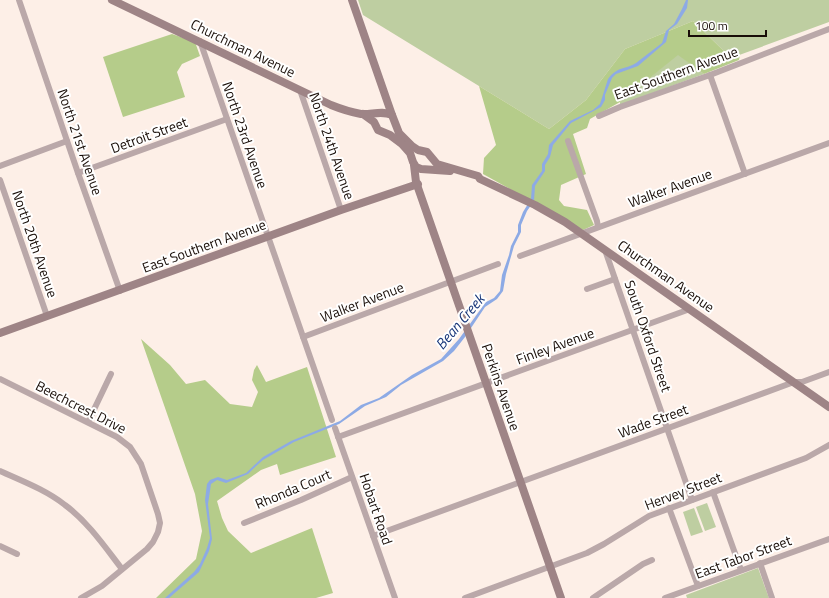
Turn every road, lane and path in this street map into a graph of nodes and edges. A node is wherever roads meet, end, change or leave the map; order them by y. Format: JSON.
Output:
{"nodes":[{"id":1,"x":19,"y":0,"type":"edge"},
{"id":2,"x":112,"y":0,"type":"edge"},
{"id":3,"x":352,"y":0,"type":"edge"},
{"id":4,"x":829,"y":30,"type":"edge"},
{"id":5,"x":200,"y":41,"type":"junction"},
{"id":6,"x":710,"y":75,"type":"junction"},
{"id":7,"x":300,"y":90,"type":"junction"},
{"id":8,"x":381,"y":113,"type":"junction"},
{"id":9,"x":363,"y":114,"type":"junction"},
{"id":10,"x":392,"y":115,"type":"junction"},
{"id":11,"x":599,"y":116,"type":"dead end"},
{"id":12,"x":227,"y":119,"type":"junction"},
{"id":13,"x":376,"y":125,"type":"junction"},
{"id":14,"x":67,"y":141,"type":"junction"},
{"id":15,"x":568,"y":141,"type":"dead end"},
{"id":16,"x":829,"y":143,"type":"edge"},
{"id":17,"x":418,"y":150,"type":"junction"},
{"id":18,"x":431,"y":157,"type":"junction"},
{"id":19,"x":413,"y":161,"type":"junction"},
{"id":20,"x":0,"y":166,"type":"edge"},
{"id":21,"x":425,"y":169,"type":"junction"},
{"id":22,"x":78,"y":173,"type":"junction"},
{"id":23,"x":745,"y":174,"type":"junction"},
{"id":24,"x":480,"y":178,"type":"junction"},
{"id":25,"x":0,"y":180,"type":"edge"},
{"id":26,"x":418,"y":184,"type":"junction"},
{"id":27,"x":341,"y":210,"type":"junction"},
{"id":28,"x":598,"y":228,"type":"junction"},
{"id":29,"x":582,"y":233,"type":"junction"},
{"id":30,"x":268,"y":237,"type":"junction"},
{"id":31,"x":605,"y":249,"type":"junction"},
{"id":32,"x":520,"y":256,"type":"dead end"},
{"id":33,"x":498,"y":264,"type":"dead end"},
{"id":34,"x":615,"y":279,"type":"junction"},
{"id":35,"x":450,"y":282,"type":"junction"},
{"id":36,"x":587,"y":289,"type":"dead end"},
{"id":37,"x":120,"y":290,"type":"junction"},
{"id":38,"x":690,"y":309,"type":"junction"},
{"id":39,"x":47,"y":316,"type":"junction"},
{"id":40,"x":633,"y":330,"type":"junction"},
{"id":41,"x":0,"y":333,"type":"edge"},
{"id":42,"x":303,"y":337,"type":"junction"},
{"id":43,"x":829,"y":372,"type":"edge"},
{"id":44,"x":111,"y":374,"type":"dead end"},
{"id":45,"x":0,"y":379,"type":"edge"},
{"id":46,"x":794,"y":382,"type":"junction"},
{"id":47,"x":486,"y":384,"type":"junction"},
{"id":48,"x":829,"y":407,"type":"edge"},
{"id":49,"x":332,"y":420,"type":"dead end"},
{"id":50,"x":88,"y":422,"type":"junction"},
{"id":51,"x":335,"y":428,"type":"dead end"},
{"id":52,"x":667,"y":428,"type":"junction"},
{"id":53,"x":338,"y":437,"type":"junction"},
{"id":54,"x":829,"y":445,"type":"edge"},
{"id":55,"x":0,"y":471,"type":"edge"},
{"id":56,"x":352,"y":477,"type":"junction"},
{"id":57,"x":520,"y":482,"type":"junction"},
{"id":58,"x":712,"y":492,"type":"junction"},
{"id":59,"x":692,"y":500,"type":"junction"},
{"id":60,"x":669,"y":508,"type":"junction"},
{"id":61,"x":244,"y":523,"type":"dead end"},
{"id":62,"x":373,"y":536,"type":"junction"},
{"id":63,"x":829,"y":539,"type":"edge"},
{"id":64,"x":0,"y":546,"type":"edge"},
{"id":65,"x":17,"y":554,"type":"dead end"},
{"id":66,"x":652,"y":560,"type":"dead end"},
{"id":67,"x":760,"y":563,"type":"junction"},
{"id":68,"x":550,"y":567,"type":"junction"},
{"id":69,"x":122,"y":569,"type":"junction"},
{"id":70,"x":741,"y":570,"type":"junction"},
{"id":71,"x":698,"y":586,"type":"junction"},
{"id":72,"x":682,"y":595,"type":"edge"},
{"id":73,"x":81,"y":598,"type":"edge"},
{"id":74,"x":395,"y":598,"type":"edge"},
{"id":75,"x":465,"y":598,"type":"edge"},
{"id":76,"x":561,"y":598,"type":"edge"},
{"id":77,"x":593,"y":598,"type":"edge"},
{"id":78,"x":665,"y":598,"type":"edge"},
{"id":79,"x":772,"y":598,"type":"edge"}],
"edges":[{"from":1,"to":14,"type":"street","name":"North 21st Avenue"},
{"from":2,"to":5,"type":"street","name":"Churchman Avenue"},
{"from":3,"to":10,"type":"street"},
{"from":4,"to":6,"type":"street","name":"East Southern Avenue"},
{"from":5,"to":7,"type":"street","name":"Churchman Avenue"},
{"from":5,"to":12,"type":"street","name":"North 23rd Avenue"},
{"from":6,"to":11,"type":"street","name":"East Southern Avenue"},
{"from":6,"to":23,"type":"street"},
{"from":7,"to":9,"type":"street","name":"Churchman Avenue"},
{"from":7,"to":27,"type":"street","name":"North 24th Avenue"},
{"from":8,"to":9,"type":"street","name":"Churchman Avenue"},
{"from":8,"to":10,"type":"street","name":"Churchman Avenue"},
{"from":8,"to":13,"type":"street"},
{"from":9,"to":13,"type":"street","name":"Churchman Avenue"},
{"from":10,"to":17,"type":"street","name":"Churchman Avenue"},
{"from":12,"to":22,"type":"street","name":"Detroit Street"},
{"from":12,"to":30,"type":"street","name":"North 23rd Avenue"},
{"from":13,"to":19,"type":"street","name":"Churchman Avenue"},
{"from":14,"to":20,"type":"street"},
{"from":14,"to":22,"type":"street","name":"North 21st Avenue"},
{"from":15,"to":28,"type":"street"},
{"from":16,"to":23,"type":"street","name":"Walker Avenue"},
{"from":17,"to":18,"type":"street","name":"Churchman Avenue"},
{"from":17,"to":19,"type":"street"},
{"from":18,"to":21,"type":"street"},
{"from":18,"to":24,"type":"street","name":"Churchman Avenue"},
{"from":19,"to":21,"type":"street","name":"Churchman Avenue"},
{"from":19,"to":26,"type":"street","name":"Perkins Avenue"},
{"from":21,"to":24,"type":"street","name":"Churchman Avenue"},
{"from":21,"to":26,"type":"street"},
{"from":22,"to":37,"type":"street","name":"North 21st Avenue"},
{"from":23,"to":28,"type":"street","name":"Walker Avenue"},
{"from":24,"to":29,"type":"street","name":"Churchman Avenue"},
{"from":25,"to":39,"type":"street","name":"North 20th Avenue"},
{"from":26,"to":27,"type":"street","name":"East Southern Avenue"},
{"from":26,"to":35,"type":"street","name":"Perkins Avenue"},
{"from":27,"to":30,"type":"street","name":"East Southern Avenue"},
{"from":28,"to":29,"type":"street","name":"Walker Avenue"},
{"from":29,"to":31,"type":"street","name":"Churchman Avenue"},
{"from":29,"to":32,"type":"street","name":"Walker Avenue"},
{"from":30,"to":37,"type":"street","name":"East Southern Avenue"},
{"from":30,"to":42,"type":"street"},
{"from":31,"to":34,"type":"street","name":"South Oxford Street"},
{"from":31,"to":38,"type":"street","name":"Churchman Avenue"},
{"from":33,"to":35,"type":"street","name":"Walker Avenue"},
{"from":34,"to":36,"type":"street"},
{"from":34,"to":40,"type":"street","name":"South Oxford Street"},
{"from":35,"to":42,"type":"street","name":"Walker Avenue"},
{"from":35,"to":47,"type":"street","name":"Perkins Avenue"},
{"from":37,"to":39,"type":"street","name":"East Southern Avenue"},
{"from":38,"to":40,"type":"street","name":"Finley Avenue"},
{"from":38,"to":46,"type":"street","name":"Churchman Avenue"},
{"from":39,"to":41,"type":"street","name":"East Southern Avenue"},
{"from":40,"to":47,"type":"street","name":"Finley Avenue"},
{"from":40,"to":52,"type":"street","name":"South Oxford Street"},
{"from":42,"to":49,"type":"street"},
{"from":43,"to":46,"type":"street","name":"Wade Street"},
{"from":44,"to":50,"type":"street"},
{"from":45,"to":50,"type":"street","name":"Beechcrest Drive"},
{"from":46,"to":48,"type":"street","name":"Churchman Avenue"},
{"from":46,"to":52,"type":"street","name":"Wade Street"},
{"from":47,"to":53,"type":"street","name":"Finley Avenue"},
{"from":47,"to":57,"type":"street","name":"Perkins Avenue"},
{"from":50,"to":69,"type":"street","name":"Beechcrest Drive"},
{"from":51,"to":53,"type":"street","name":"Hobart Road"},
{"from":52,"to":57,"type":"street","name":"Wade Street"},
{"from":52,"to":59,"type":"street","name":"South Oxford Street"},
{"from":53,"to":56,"type":"street","name":"Hobart Road"},
{"from":54,"to":58,"type":"street","name":"Hervey Street"},
{"from":55,"to":69,"type":"street"},
{"from":56,"to":61,"type":"street","name":"Rhonda Court"},
{"from":56,"to":62,"type":"street","name":"Hobart Road"},
{"from":57,"to":62,"type":"street","name":"Wade Street"},
{"from":57,"to":68,"type":"street","name":"Perkins Avenue"},
{"from":58,"to":59,"type":"street","name":"Hervey Street"},
{"from":58,"to":70,"type":"street"},
{"from":59,"to":60,"type":"street","name":"Hervey Street"},
{"from":60,"to":68,"type":"street","name":"Hervey Street"},
{"from":60,"to":71,"type":"street"},
{"from":62,"to":74,"type":"street","name":"Hobart Road"},
{"from":63,"to":67,"type":"street","name":"East Tabor Street"},
{"from":64,"to":65,"type":"street"},
{"from":66,"to":77,"type":"street"},
{"from":67,"to":70,"type":"street","name":"East Tabor Street"},
{"from":67,"to":79,"type":"street"},
{"from":68,"to":75,"type":"street","name":"Hervey Street"},
{"from":68,"to":76,"type":"street","name":"Perkins Avenue"},
{"from":69,"to":73,"type":"street"},
{"from":70,"to":71,"type":"street","name":"East Tabor Street"},
{"from":71,"to":72,"type":"street","name":"East Tabor Street"},
{"from":72,"to":78,"type":"street","name":"East Tabor Street"}]}
